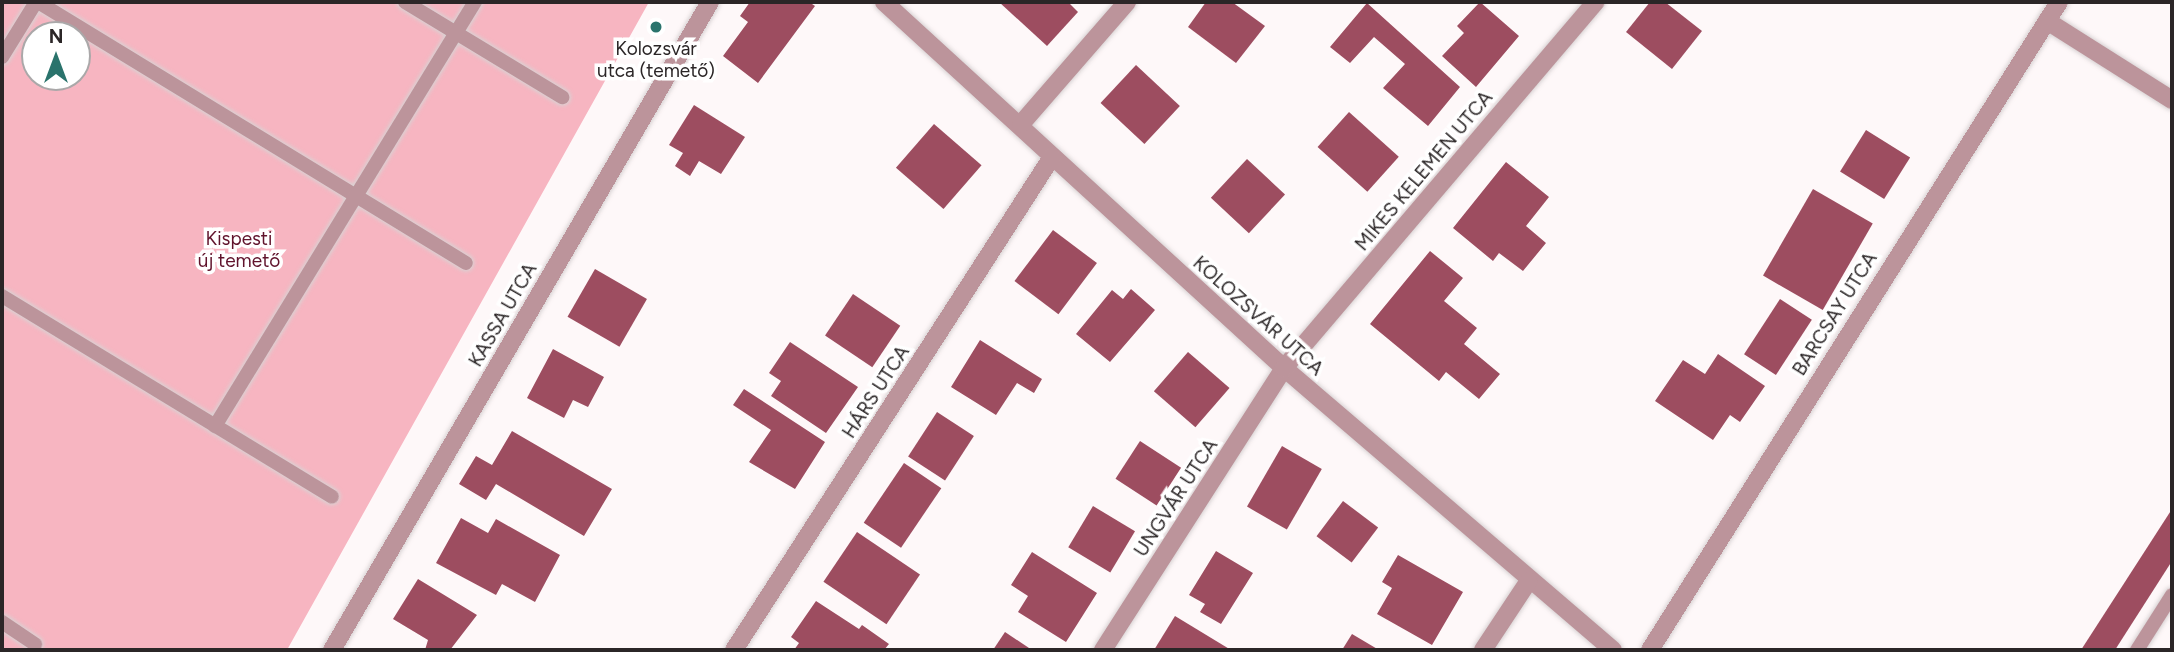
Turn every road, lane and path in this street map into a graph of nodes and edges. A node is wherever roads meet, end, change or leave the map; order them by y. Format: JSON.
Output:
{"nodes":[{"id":1,"x":37,"y":2,"type":"edge"},
{"id":2,"x":405,"y":2,"type":"edge"},
{"id":3,"x":475,"y":2,"type":"edge"},
{"id":4,"x":710,"y":2,"type":"edge"},
{"id":5,"x":884,"y":2,"type":"edge"},
{"id":6,"x":1127,"y":2,"type":"edge"},
{"id":7,"x":1596,"y":2,"type":"edge"},
{"id":8,"x":2059,"y":2,"type":"edge"},
{"id":9,"x":2047,"y":21,"type":"junction"},
{"id":10,"x":456,"y":33,"type":"junction"},
{"id":11,"x":2,"y":57,"type":"edge"},
{"id":12,"x":562,"y":97,"type":"dead end"},
{"id":13,"x":2172,"y":100,"type":"edge"},
{"id":14,"x":1021,"y":124,"type":"junction"},
{"id":15,"x":1052,"y":157,"type":"junction"},
{"id":16,"x":356,"y":196,"type":"junction"},
{"id":17,"x":466,"y":263,"type":"dead end"},
{"id":18,"x":2,"y":296,"type":"edge"},
{"id":19,"x":1284,"y":368,"type":"junction"},
{"id":20,"x":215,"y":426,"type":"junction"},
{"id":21,"x":332,"y":497,"type":"dead end"},
{"id":22,"x":1528,"y":582,"type":"junction"},
{"id":23,"x":2172,"y":596,"type":"edge"},
{"id":24,"x":2,"y":622,"type":"edge"},
{"id":25,"x":35,"y":644,"type":"dead end"},
{"id":26,"x":332,"y":650,"type":"edge"},
{"id":27,"x":734,"y":650,"type":"edge"},
{"id":28,"x":1103,"y":650,"type":"edge"},
{"id":29,"x":1483,"y":650,"type":"edge"},
{"id":30,"x":1613,"y":650,"type":"edge"},
{"id":31,"x":1650,"y":650,"type":"edge"},
{"id":32,"x":2137,"y":650,"type":"edge"}],
"edges":[{"from":1,"to":11,"type":"lane"},
{"from":1,"to":16,"type":"lane"},
{"from":2,"to":10,"type":"lane"},
{"from":3,"to":10,"type":"lane"},
{"from":4,"to":26,"type":"street","name":"KASSA UTCA"},
{"from":5,"to":14,"type":"street","name":"KOLOZSVÁR UTCA"},
{"from":6,"to":14,"type":"street"},
{"from":7,"to":19,"type":"street","name":"MIKES KELEMEN UTCA"},
{"from":8,"to":9,"type":"street","name":"BARCSAY UTCA"},
{"from":9,"to":13,"type":"street"},
{"from":9,"to":31,"type":"street","name":"BARCSAY UTCA"},
{"from":10,"to":12,"type":"lane"},
{"from":10,"to":16,"type":"lane"},
{"from":14,"to":15,"type":"street","name":"KOLOZSVÁR UTCA"},
{"from":15,"to":19,"type":"street","name":"KOLOZSVÁR UTCA"},
{"from":15,"to":27,"type":"street","name":"HÁRS UTCA"},
{"from":16,"to":17,"type":"lane"},
{"from":16,"to":20,"type":"lane"},
{"from":18,"to":20,"type":"lane"},
{"from":19,"to":22,"type":"street","name":"KOLOZSVÁR UTCA"},
{"from":19,"to":28,"type":"street","name":"UNGVÁR UTCA"},
{"from":20,"to":21,"type":"lane"},
{"from":22,"to":29,"type":"street"},
{"from":22,"to":30,"type":"street","name":"KOLOZSVÁR UTCA"},
{"from":23,"to":32,"type":"lane"},
{"from":24,"to":25,"type":"lane"}]}
